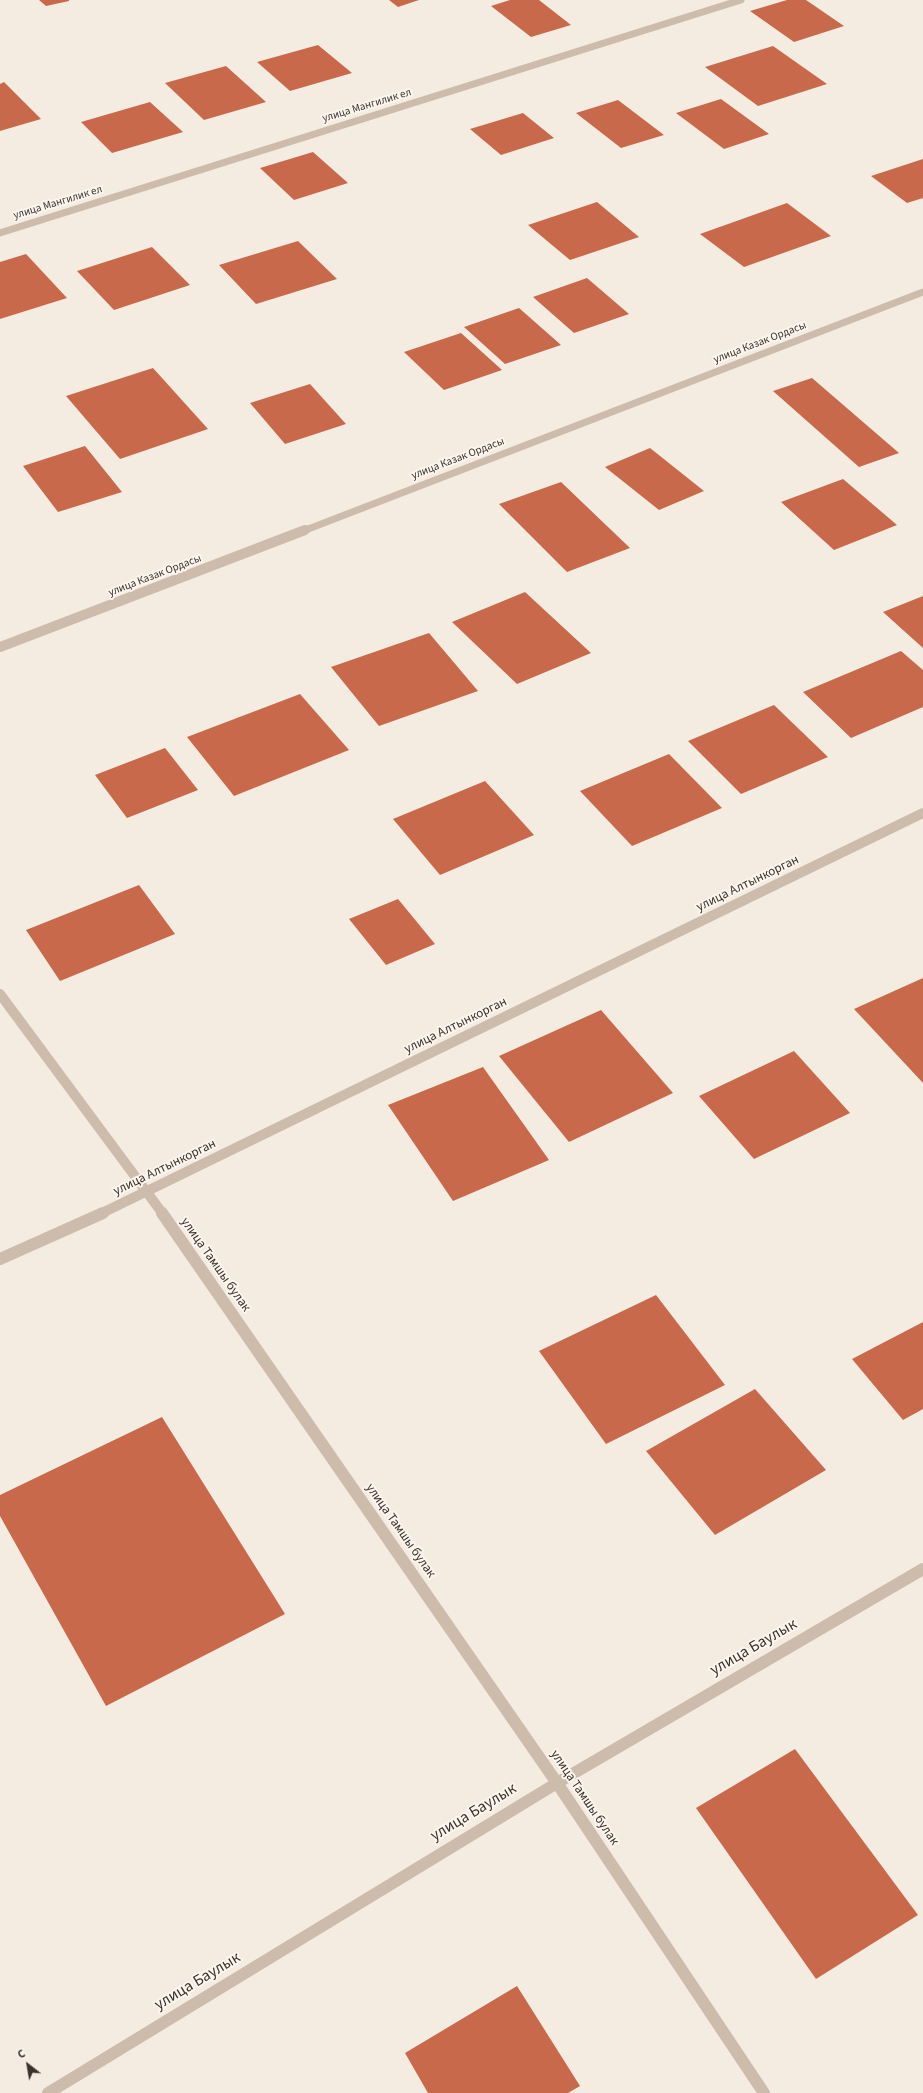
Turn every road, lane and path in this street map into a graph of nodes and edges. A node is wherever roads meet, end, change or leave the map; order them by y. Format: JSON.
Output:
{"nodes":[{"id":1,"x":741,"y":0,"type":"edge"},
{"id":2,"x":0,"y":233,"type":"edge"},
{"id":3,"x":923,"y":292,"type":"edge"},
{"id":4,"x":0,"y":647,"type":"edge"},
{"id":5,"x":923,"y":814,"type":"edge"},
{"id":6,"x":0,"y":994,"type":"edge"},
{"id":7,"x":148,"y":1192,"type":"junction"},
{"id":8,"x":0,"y":1259,"type":"edge"},
{"id":9,"x":923,"y":1569,"type":"edge"},
{"id":10,"x":557,"y":1783,"type":"junction"},
{"id":11,"x":48,"y":2093,"type":"edge"},
{"id":12,"x":764,"y":2093,"type":"edge"}],
"edges":[{"from":1,"to":2,"type":"street","name":"улица Мангилик ел"},
{"from":3,"to":4,"type":"street","name":"улица Казак Ордасы"},
{"from":5,"to":7,"type":"street","name":"улица Алтынкорган"},
{"from":6,"to":7,"type":"street","name":"улица Тамшы булак"},
{"from":7,"to":8,"type":"street","name":"улица Алтынкорган"},
{"from":7,"to":10,"type":"street","name":"улица Тамшы булак"},
{"from":9,"to":10,"type":"street","name":"улица Баулык"},
{"from":10,"to":11,"type":"street","name":"улица Баулык"},
{"from":10,"to":12,"type":"street","name":"улица Тамшы булак"}]}
